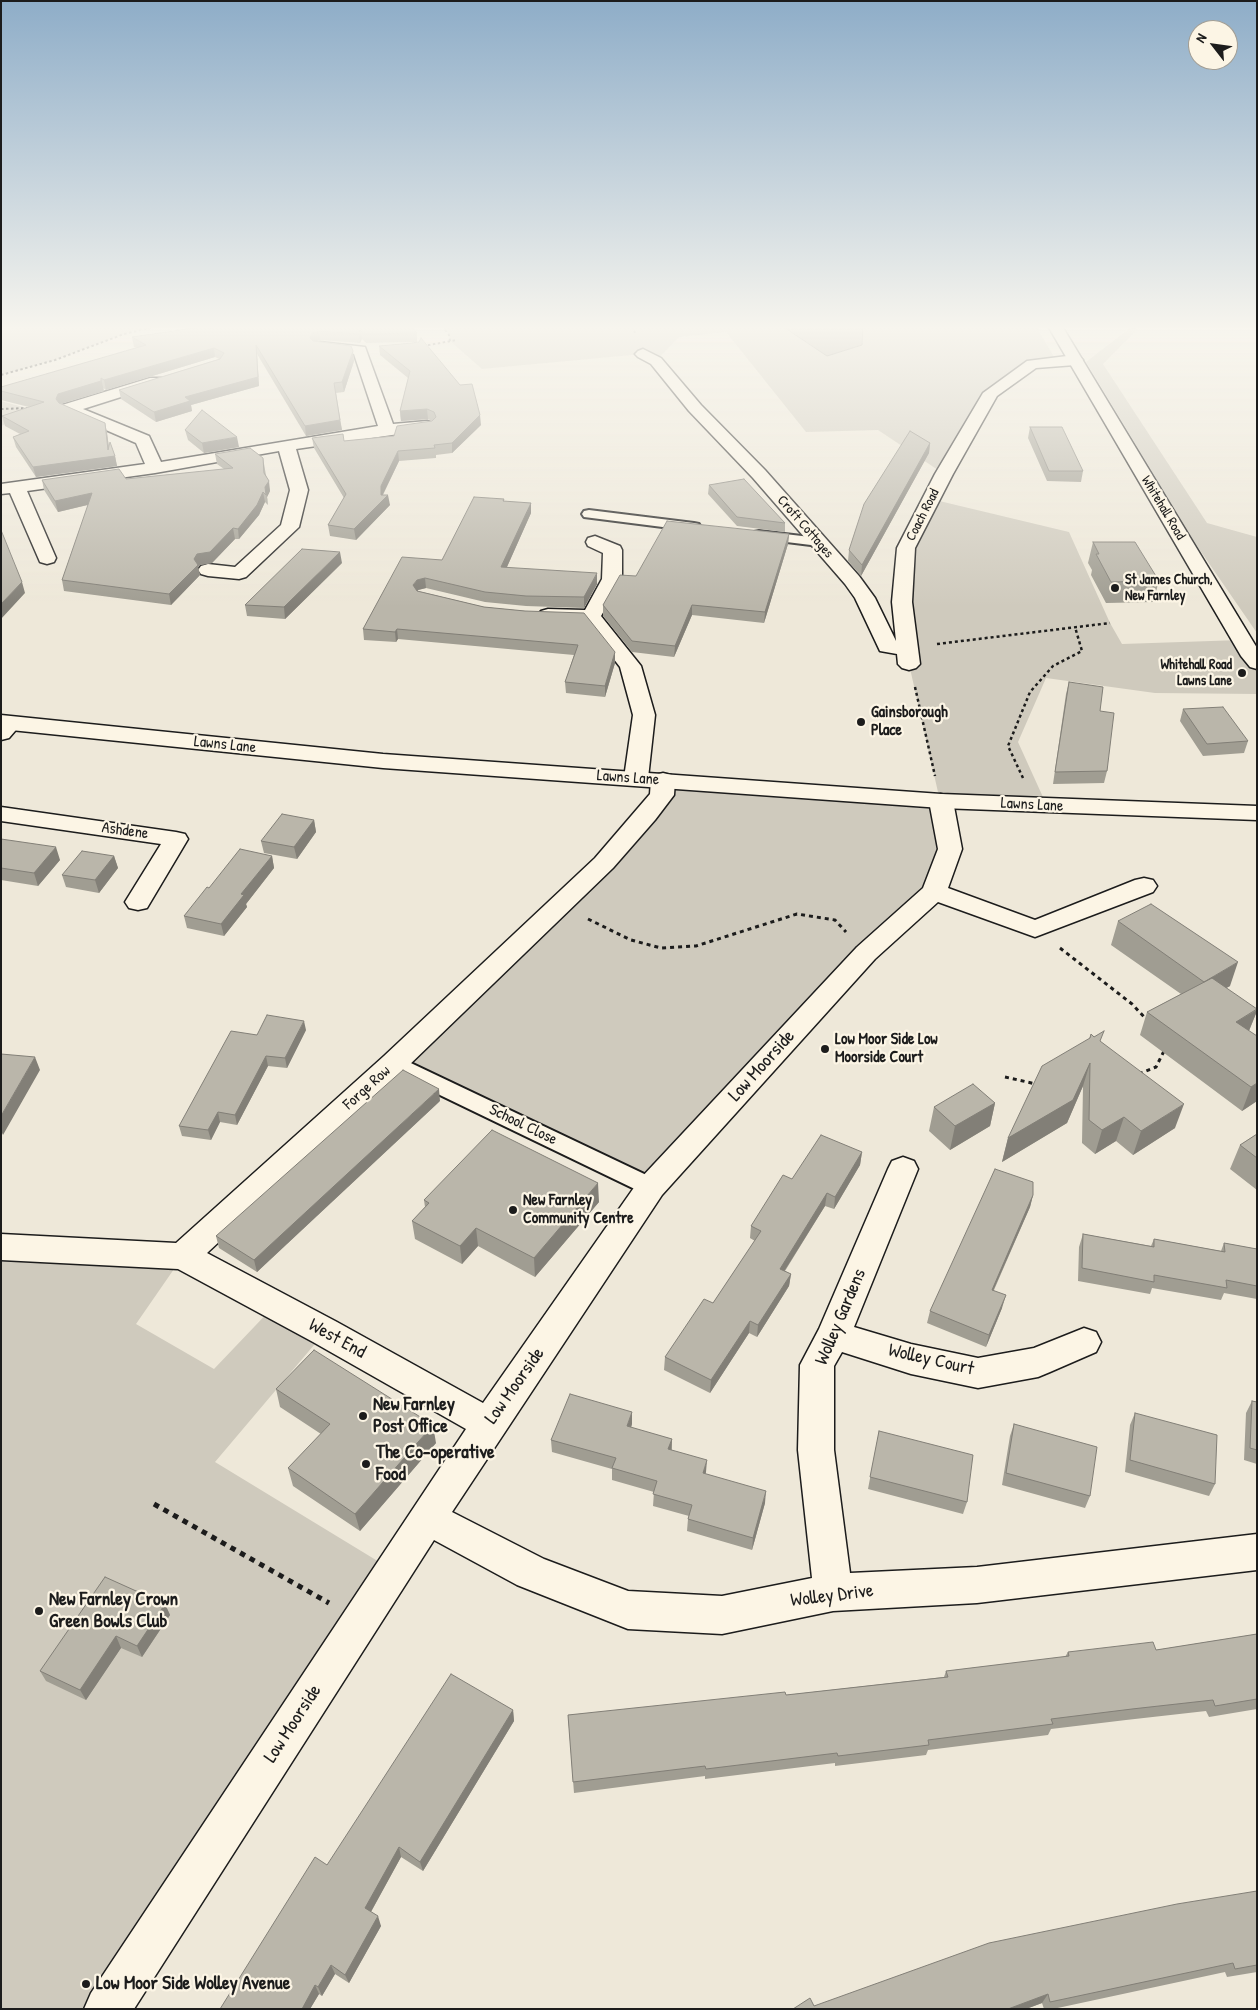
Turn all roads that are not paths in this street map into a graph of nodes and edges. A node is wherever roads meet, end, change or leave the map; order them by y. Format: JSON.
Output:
{"nodes":[{"id":1,"x":96,"y":420,"type":"edge"},
{"id":2,"x":384,"y":420,"type":"edge"},
{"id":3,"x":706,"y":420,"type":"edge"},
{"id":4,"x":976,"y":420,"type":"edge"},
{"id":5,"x":1111,"y":420,"type":"edge"},
{"id":6,"x":427,"y":426,"type":"edge"},
{"id":7,"x":387,"y":430,"type":"junction"},
{"id":8,"x":286,"y":445,"type":"junction"},
{"id":9,"x":155,"y":468,"type":"junction"},
{"id":10,"x":8,"y":488,"type":"edge"},
{"id":11,"x":589,"y":514,"type":"dead end"},
{"id":12,"x":703,"y":528,"type":"edge"},
{"id":13,"x":742,"y":532,"type":"edge"},
{"id":14,"x":595,"y":542,"type":"dead end"},
{"id":15,"x":819,"y":542,"type":"junction"},
{"id":16,"x":46,"y":558,"type":"dead end"},
{"id":17,"x":208,"y":570,"type":"edge"},
{"id":18,"x":239,"y":573,"type":"junction"},
{"id":19,"x":262,"y":579,"type":"dead end"},
{"id":20,"x":526,"y":614,"type":"edge"},
{"id":21,"x":590,"y":616,"type":"junction"},
{"id":22,"x":908,"y":656,"type":"joint"},
{"id":23,"x":1257,"y":663,"type":"edge"},
{"id":24,"x":4,"y":726,"type":"edge"},
{"id":25,"x":650,"y":779,"type":"junction"},
{"id":26,"x":940,"y":801,"type":"junction"},
{"id":27,"x":1257,"y":812,"type":"edge"},
{"id":28,"x":1,"y":814,"type":"edge"},
{"id":29,"x":1144,"y":886,"type":"dead end"},
{"id":30,"x":934,"y":892,"type":"junction"},
{"id":31,"x":138,"y":902,"type":"dead end"},
{"id":32,"x":394,"y":1063,"type":"junction"},
{"id":33,"x":903,"y":1169,"type":"dead end"},
{"id":34,"x":651,"y":1188,"type":"junction"},
{"id":35,"x":1,"y":1247,"type":"edge"},
{"id":36,"x":183,"y":1256,"type":"junction"},
{"id":37,"x":834,"y":1335,"type":"junction"},
{"id":38,"x":1084,"y":1342,"type":"dead end"},
{"id":39,"x":489,"y":1424,"type":"junction"},
{"id":40,"x":428,"y":1518,"type":"junction"},
{"id":41,"x":1257,"y":1552,"type":"edge"},
{"id":42,"x":833,"y":1592,"type":"junction"},
{"id":43,"x":107,"y":2009,"type":"edge"}],
"edges":[{"from":1,"to":9,"type":"street"},
{"from":2,"to":7,"type":"street"},
{"from":3,"to":15,"type":"street","name":"Croft Cottages"},
{"from":4,"to":22,"type":"street","name":"Coach Road"},
{"from":5,"to":23,"type":"street","name":"Whitehall Road"},
{"from":6,"to":7,"type":"street"},
{"from":7,"to":8,"type":"street"},
{"from":8,"to":9,"type":"street"},
{"from":8,"to":18,"type":"street"},
{"from":9,"to":10,"type":"street"},
{"from":10,"to":16,"type":"street"},
{"from":11,"to":12,"type":"lane"},
{"from":13,"to":15,"type":"lane"},
{"from":14,"to":21,"type":"street"},
{"from":15,"to":22,"type":"street","name":"Croft Cottages"},
{"from":17,"to":18,"type":"street"},
{"from":18,"to":19,"type":"street"},
{"from":20,"to":21,"type":"street"},
{"from":21,"to":25,"type":"street","name":"Forge Row"},
{"from":24,"to":25,"type":"street","name":"Lawns Lane"},
{"from":25,"to":26,"type":"street","name":"Lawns Lane"},
{"from":25,"to":32,"type":"street","name":"Forge Row"},
{"from":26,"to":27,"type":"street","name":"Lawns Lane"},
{"from":26,"to":30,"type":"street","name":"Low Moorside"},
{"from":28,"to":31,"type":"street","name":"Ashdene"},
{"from":29,"to":30,"type":"street"},
{"from":30,"to":34,"type":"street","name":"Low Moorside"},
{"from":32,"to":34,"type":"lane","name":"School Close"},
{"from":32,"to":36,"type":"street","name":"Forge Row"},
{"from":33,"to":37,"type":"street","name":"Wolley Gardens"},
{"from":34,"to":39,"type":"street","name":"Low Moorside"},
{"from":35,"to":36,"type":"street"},
{"from":36,"to":39,"type":"street","name":"West End"},
{"from":37,"to":38,"type":"street","name":"Wolley Court"},
{"from":37,"to":42,"type":"street","name":"Wolley Gardens"},
{"from":39,"to":40,"type":"street","name":"Low Moorside"},
{"from":40,"to":42,"type":"street","name":"Wolley Drive"},
{"from":40,"to":43,"type":"street","name":"Low Moorside"},
{"from":41,"to":42,"type":"street","name":"Wolley Drive"}]}
